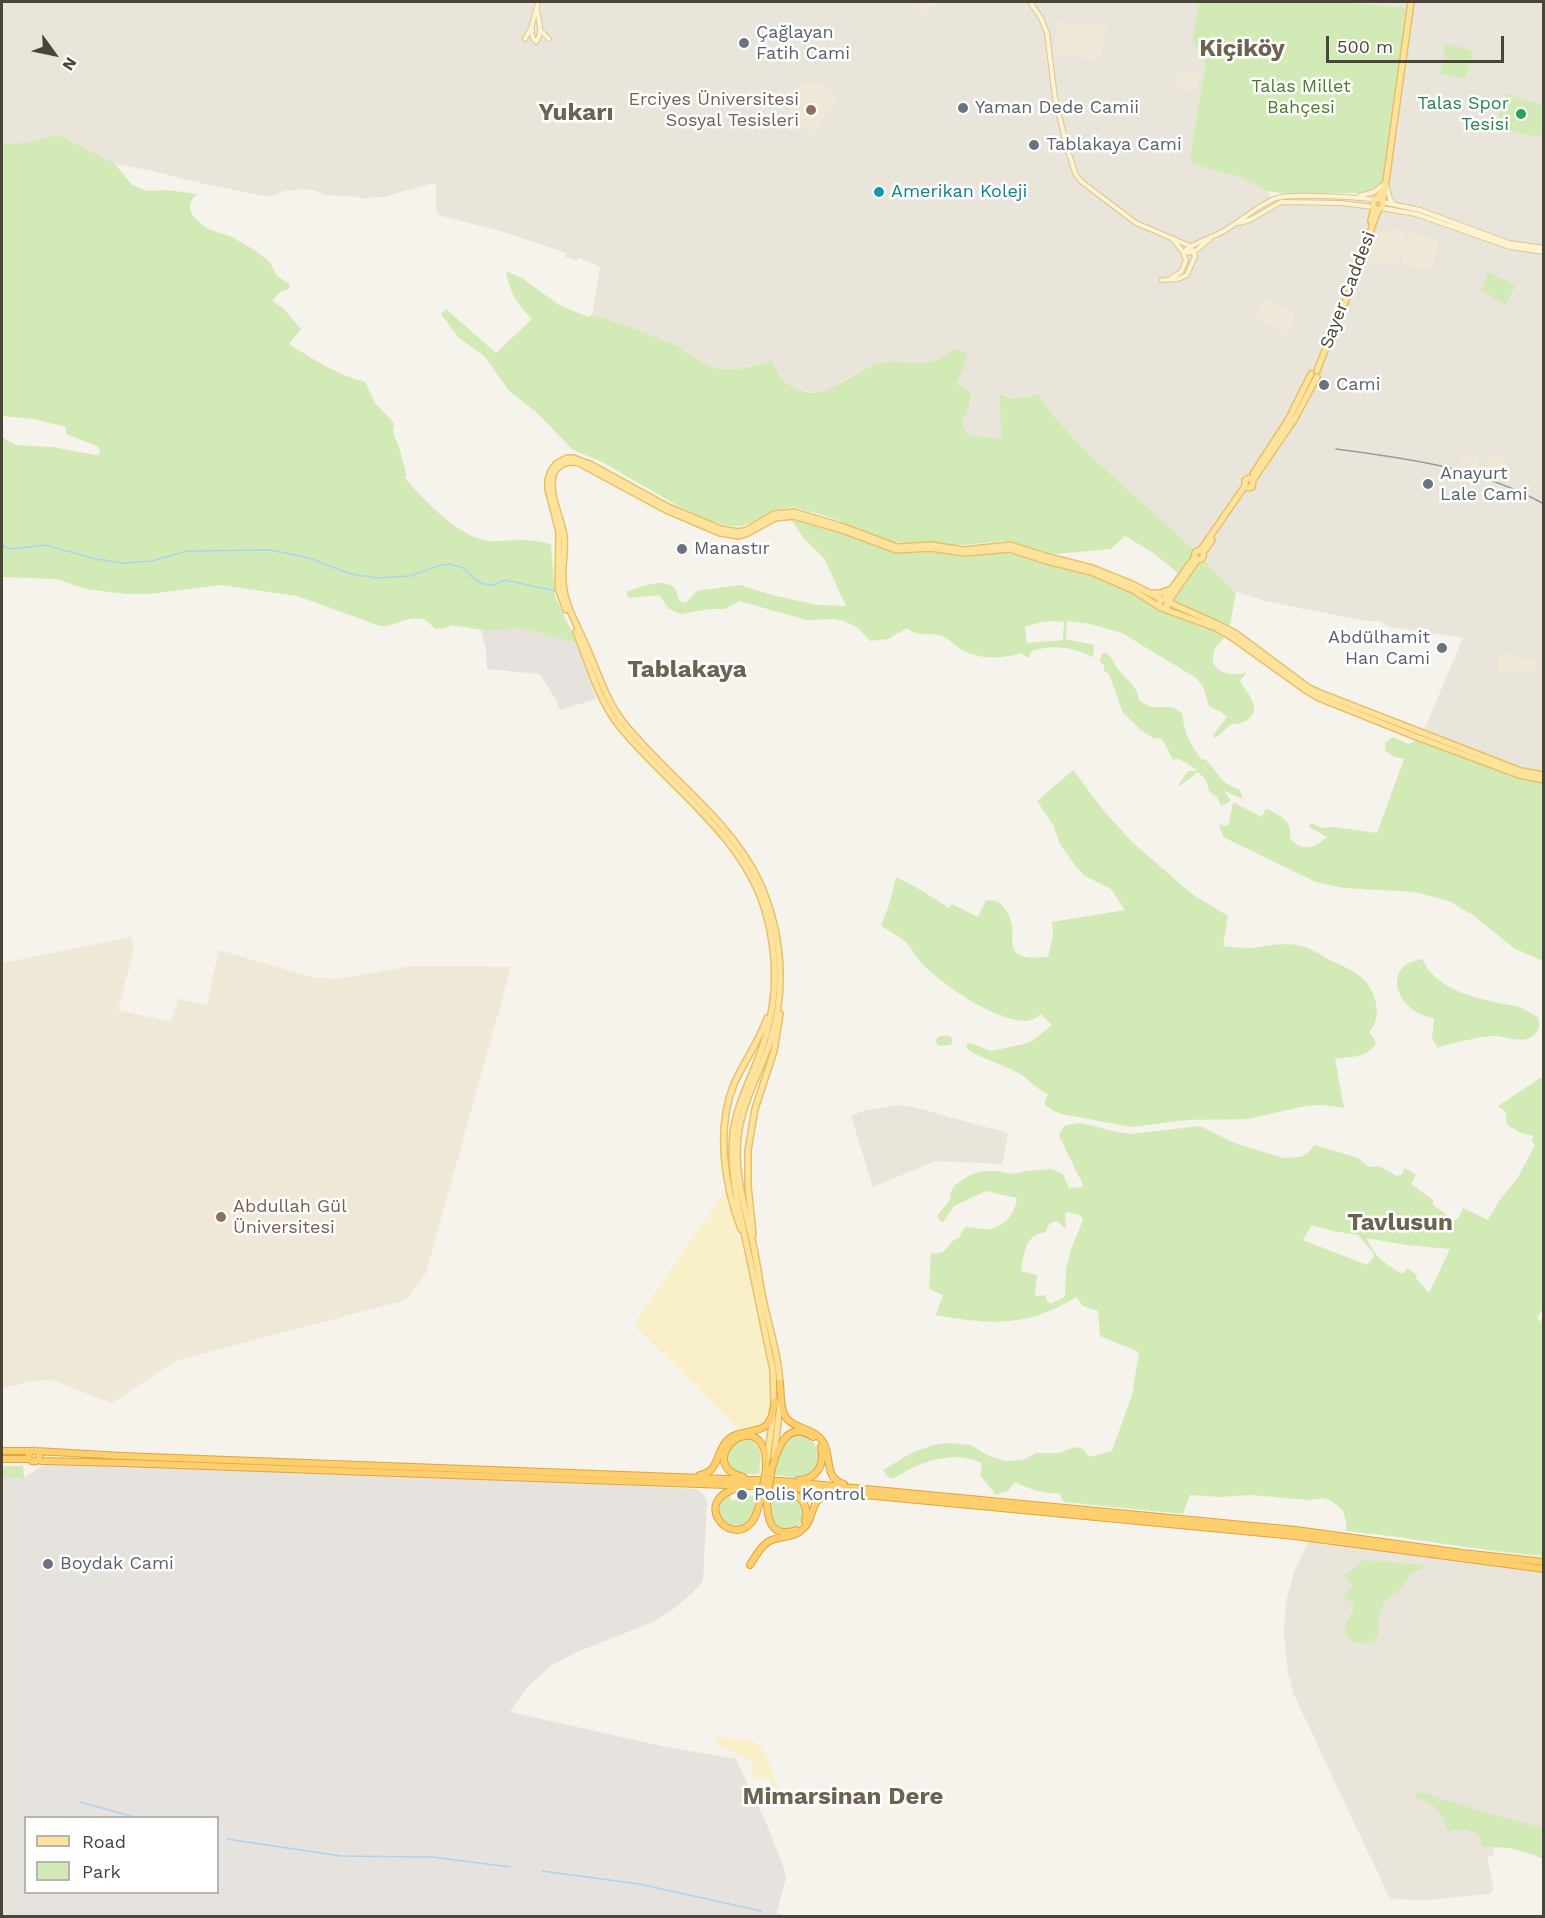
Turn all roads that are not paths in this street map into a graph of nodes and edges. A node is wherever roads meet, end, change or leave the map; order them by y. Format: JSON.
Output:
{"nodes":[{"id":1,"x":538,"y":2,"type":"edge"},
{"id":2,"x":1030,"y":2,"type":"edge"},
{"id":3,"x":1413,"y":2,"type":"edge"},
{"id":4,"x":537,"y":10,"type":"junction"},
{"id":5,"x":532,"y":28,"type":"junction"},
{"id":6,"x":540,"y":30,"type":"junction"},
{"id":7,"x":525,"y":39,"type":"dead end"},
{"id":8,"x":549,"y":39,"type":"dead end"},
{"id":9,"x":1387,"y":184,"type":"junction"},
{"id":10,"x":1350,"y":197,"type":"junction"},
{"id":11,"x":1378,"y":204,"type":"junction"},
{"id":12,"x":1394,"y":205,"type":"junction"},
{"id":13,"x":1238,"y":223,"type":"junction"},
{"id":14,"x":1168,"y":236,"type":"junction"},
{"id":15,"x":1210,"y":238,"type":"junction"},
{"id":16,"x":1190,"y":246,"type":"junction"},
{"id":17,"x":1544,"y":250,"type":"edge"},
{"id":18,"x":1184,"y":252,"type":"junction"},
{"id":19,"x":1194,"y":252,"type":"junction"},
{"id":20,"x":561,"y":536,"type":"junction"},
{"id":21,"x":1196,"y":558,"type":"junction"},
{"id":22,"x":1172,"y":588,"type":"junction"},
{"id":23,"x":1149,"y":593,"type":"junction"},
{"id":24,"x":1164,"y":600,"type":"junction"},
{"id":25,"x":1161,"y":607,"type":"junction"},
{"id":26,"x":586,"y":650,"type":"junction"},
{"id":27,"x":1544,"y":775,"type":"edge"},
{"id":28,"x":1544,"y":780,"type":"edge"},
{"id":29,"x":779,"y":994,"type":"junction"},
{"id":30,"x":772,"y":1006,"type":"junction"},
{"id":31,"x":750,"y":1247,"type":"junction"},
{"id":32,"x":780,"y":1383,"type":"junction"},
{"id":33,"x":775,"y":1401,"type":"junction"},
{"id":34,"x":2,"y":1451,"type":"edge"},
{"id":35,"x":34,"y":1451,"type":"junction"},
{"id":36,"x":2,"y":1459,"type":"edge"},
{"id":37,"x":29,"y":1460,"type":"junction"},
{"id":38,"x":38,"y":1460,"type":"junction"},
{"id":39,"x":769,"y":1468,"type":"junction"},
{"id":40,"x":677,"y":1477,"type":"junction"},
{"id":41,"x":752,"y":1483,"type":"junction"},
{"id":42,"x":781,"y":1484,"type":"junction"},
{"id":43,"x":880,"y":1490,"type":"junction"},
{"id":44,"x":854,"y":1495,"type":"junction"},
{"id":45,"x":764,"y":1499,"type":"junction"},
{"id":46,"x":1544,"y":1562,"type":"edge"},
{"id":47,"x":750,"y":1565,"type":"dead end"},
{"id":48,"x":1544,"y":1569,"type":"edge"}],
"edges":[{"from":1,"to":4,"type":"main road"},
{"from":2,"to":14,"type":"main road"},
{"from":3,"to":9,"type":"main road","name":"Sayer Caddesi"},
{"from":4,"to":5,"type":"main road"},
{"from":4,"to":6,"type":"main road"},
{"from":5,"to":6,"type":"main road"},
{"from":5,"to":7,"type":"main road"},
{"from":6,"to":8,"type":"main road"},
{"from":9,"to":10,"type":"main road"},
{"from":9,"to":11,"type":"main road","name":"Sayer Caddesi"},
{"from":9,"to":12,"type":"main road"},
{"from":10,"to":11,"type":"main road"},
{"from":10,"to":13,"type":"main road"},
{"from":11,"to":12,"type":"main road"},
{"from":11,"to":13,"type":"main road"},
{"from":11,"to":17,"type":"main road"},
{"from":11,"to":21,"type":"main road","name":"Sayer Caddesi"},
{"from":12,"to":17,"type":"main road"},
{"from":13,"to":15,"type":"main road"},
{"from":14,"to":16,"type":"main road"},
{"from":14,"to":18,"type":"main road"},
{"from":15,"to":16,"type":"main road"},
{"from":15,"to":19,"type":"main road"},
{"from":16,"to":18,"type":"main road"},
{"from":16,"to":19,"type":"main road"},
{"from":18,"to":19,"type":"main road"},
{"from":18,"to":19,"type":"main road"},
{"from":20,"to":23,"type":"main road"},
{"from":20,"to":25,"type":"main road"},
{"from":20,"to":26,"type":"main road"},
{"from":21,"to":22,"type":"main road"},
{"from":21,"to":24,"type":"main road"},
{"from":22,"to":23,"type":"main road"},
{"from":22,"to":24,"type":"main road"},
{"from":23,"to":24,"type":"main road"},
{"from":24,"to":25,"type":"main road"},
{"from":24,"to":25,"type":"main road"},
{"from":24,"to":27,"type":"main road"},
{"from":25,"to":28,"type":"main road"},
{"from":26,"to":29,"type":"main road"},
{"from":26,"to":30,"type":"main road"},
{"from":29,"to":31,"type":"main road"},
{"from":29,"to":31,"type":"main road"},
{"from":30,"to":31,"type":"main road"},
{"from":30,"to":31,"type":"main road"},
{"from":31,"to":32,"type":"main road"},
{"from":31,"to":33,"type":"main road"},
{"from":32,"to":39,"type":"main road"},
{"from":32,"to":43,"type":"highway"},
{"from":33,"to":39,"type":"main road"},
{"from":33,"to":40,"type":"highway"},
{"from":34,"to":35,"type":"highway"},
{"from":35,"to":37,"type":"highway"},
{"from":35,"to":38,"type":"highway"},
{"from":35,"to":40,"type":"highway"},
{"from":36,"to":37,"type":"highway"},
{"from":37,"to":38,"type":"highway"},
{"from":38,"to":41,"type":"highway"},
{"from":39,"to":41,"type":"highway"},
{"from":39,"to":42,"type":"highway"},
{"from":39,"to":45,"type":"highway","bridge":true},
{"from":40,"to":41,"type":"highway"},
{"from":41,"to":42,"type":"highway"},
{"from":41,"to":45,"type":"highway"},
{"from":42,"to":43,"type":"highway"},
{"from":42,"to":44,"type":"highway"},
{"from":42,"to":45,"type":"highway"},
{"from":43,"to":46,"type":"highway"},
{"from":44,"to":47,"type":"highway"},
{"from":44,"to":48,"type":"highway"}]}
